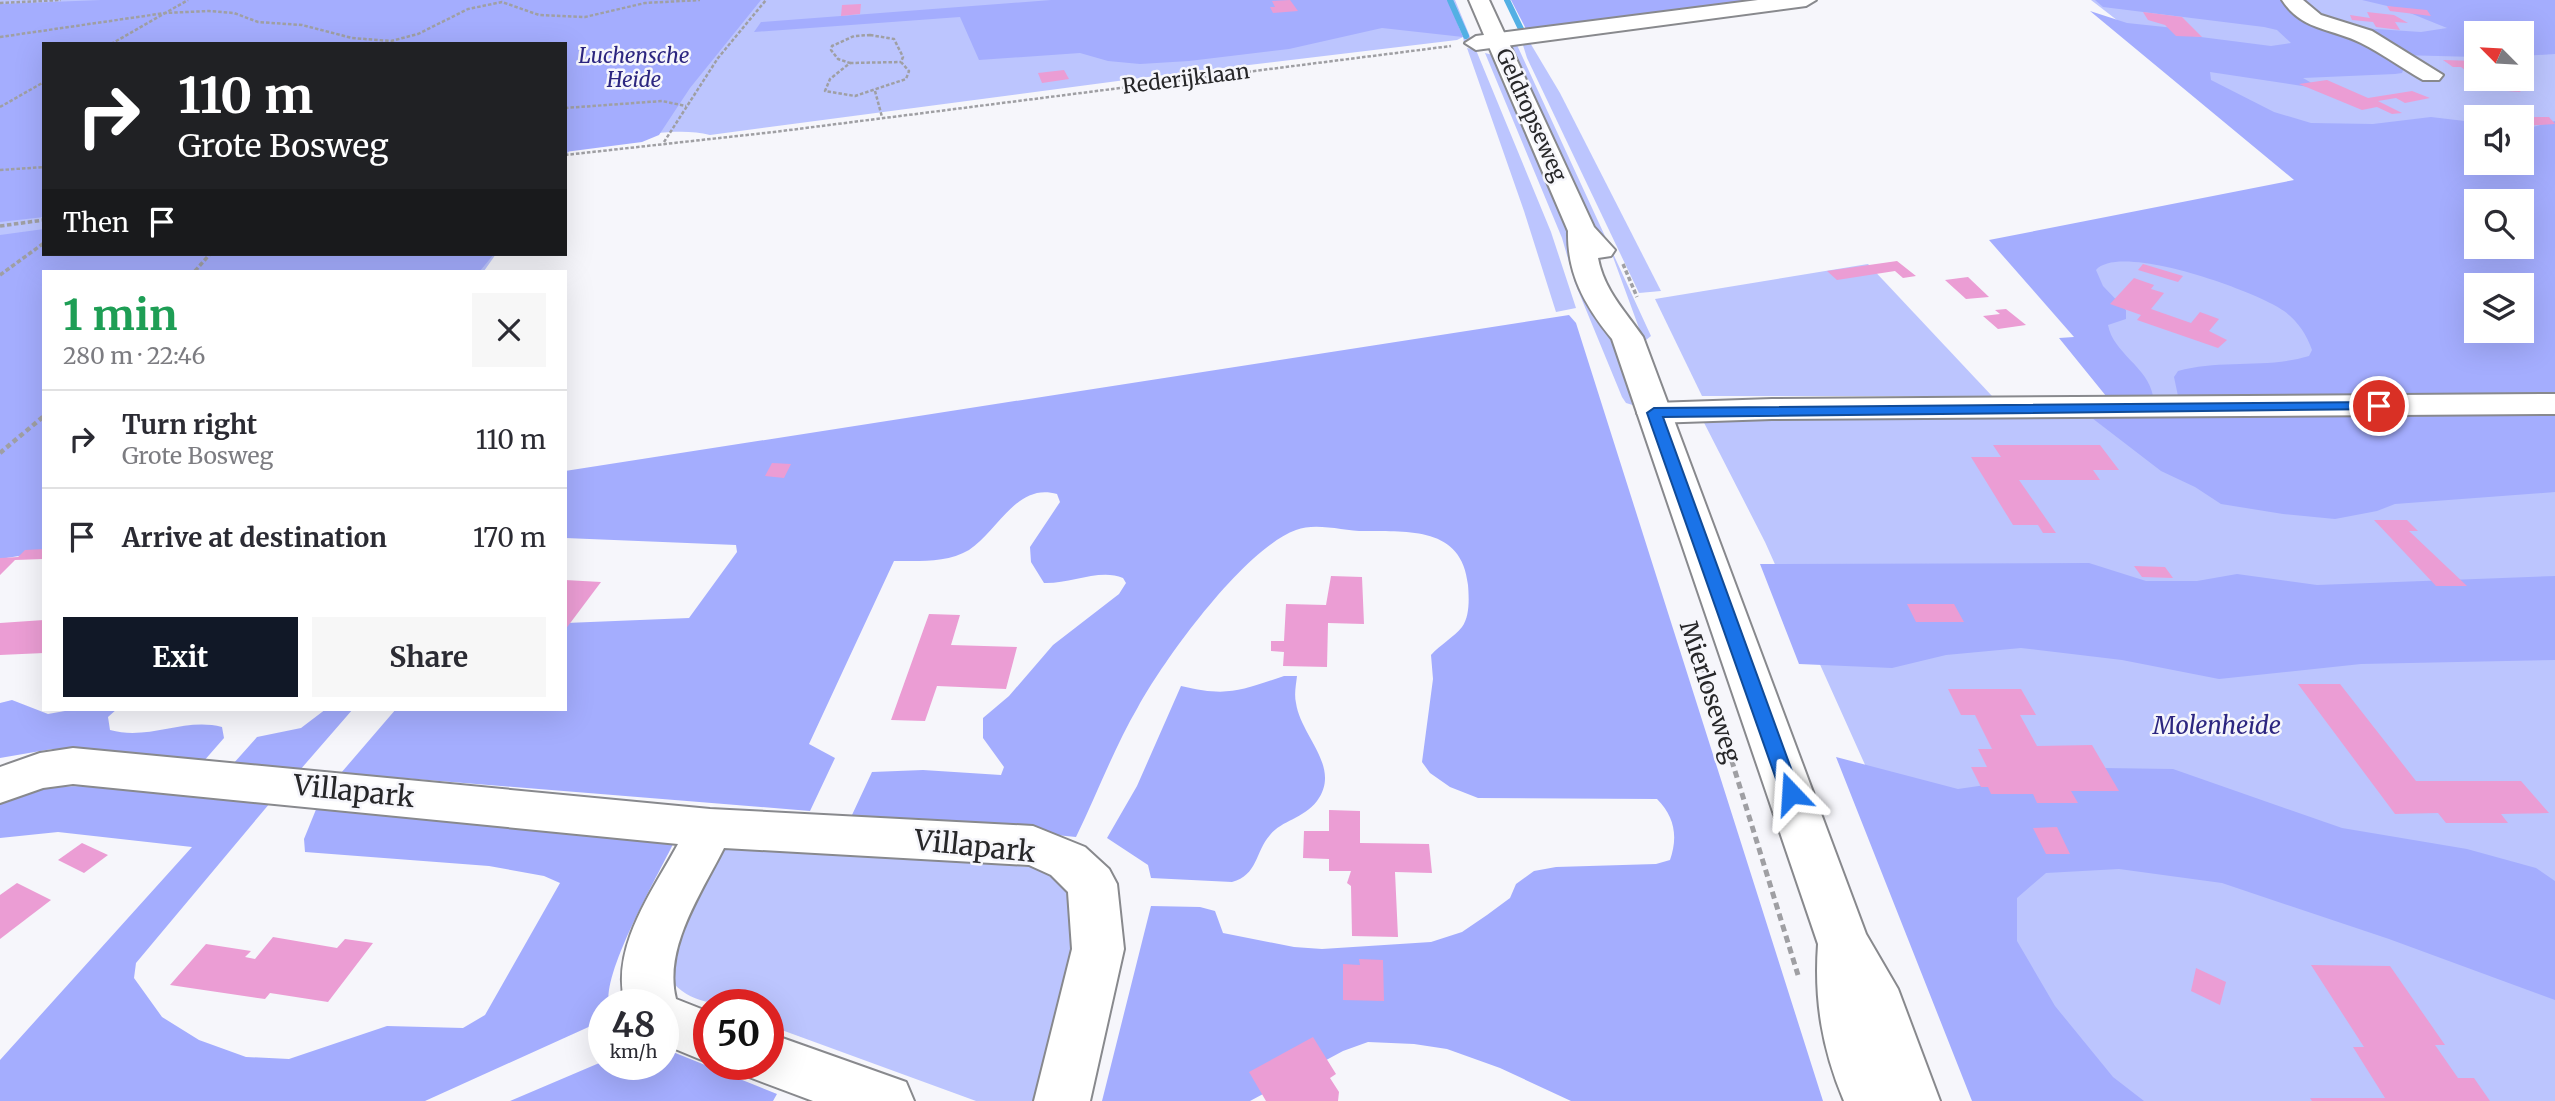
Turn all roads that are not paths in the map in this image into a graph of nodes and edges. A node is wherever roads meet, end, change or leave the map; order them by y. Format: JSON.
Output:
{"nodes":[{"id":1,"x":1479,"y":0,"type":"edge"},
{"id":2,"x":1806,"y":0,"type":"edge"},
{"id":3,"x":2292,"y":0,"type":"edge"},
{"id":4,"x":1487,"y":41,"type":"junction"},
{"id":5,"x":2431,"y":75,"type":"dead end"},
{"id":6,"x":1617,"y":314,"type":"joint"},
{"id":7,"x":2555,"y":404,"type":"edge"},
{"id":8,"x":1654,"y":413,"type":"junction"},
{"id":9,"x":0,"y":785,"type":"edge"},
{"id":10,"x":710,"y":828,"type":"junction"},
{"id":11,"x":1844,"y":944,"type":"junction"},
{"id":12,"x":647,"y":989,"type":"edge"},
{"id":13,"x":784,"y":1065,"type":"edge"},
{"id":14,"x":886,"y":1101,"type":"edge"},
{"id":15,"x":1062,"y":1101,"type":"edge"},
{"id":16,"x":1872,"y":1101,"type":"edge"},
{"id":17,"x":1912,"y":1101,"type":"edge"}],
"edges":[{"from":1,"to":4,"type":"street","name":"Geldropseweg"},
{"from":2,"to":4,"type":"street"},
{"from":3,"to":5,"type":"street"},
{"from":4,"to":6,"type":"street","name":"Geldropseweg"},
{"from":6,"to":8,"type":"street","name":"Mierloseweg"},
{"from":7,"to":8,"type":"street"},
{"from":8,"to":11,"type":"street","name":"Mierloseweg"},
{"from":9,"to":10,"type":"street","name":"Villapark"},
{"from":10,"to":12,"type":"street"},
{"from":10,"to":15,"type":"street","name":"Villapark"},
{"from":11,"to":16,"type":"street","name":"Mierloseweg"},
{"from":11,"to":17,"type":"street","name":"Mierloseweg"},
{"from":13,"to":14,"type":"street"}]}
